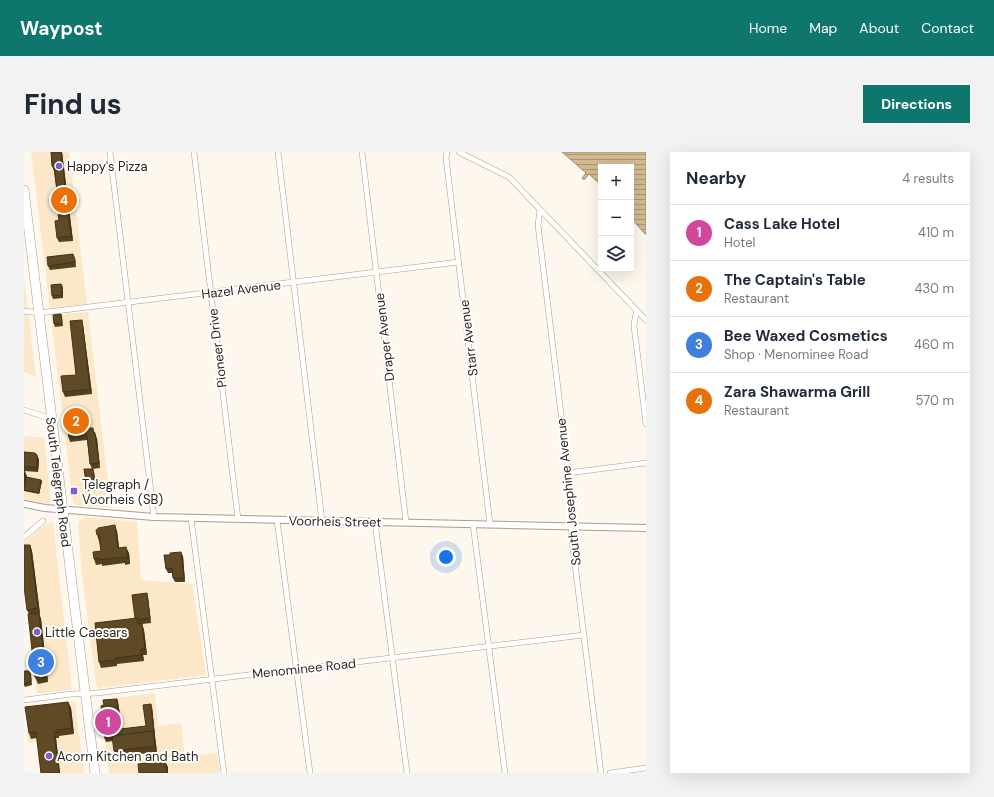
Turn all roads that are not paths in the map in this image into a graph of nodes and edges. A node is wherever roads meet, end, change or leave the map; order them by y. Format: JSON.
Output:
{"nodes":[{"id":1,"x":110,"y":152,"type":"edge"},
{"id":2,"x":194,"y":152,"type":"edge"},
{"id":3,"x":278,"y":152,"type":"edge"},
{"id":4,"x":362,"y":152,"type":"edge"},
{"id":5,"x":447,"y":152,"type":"edge"},
{"id":6,"x":459,"y":152,"type":"edge"},
{"id":7,"x":24,"y":190,"type":"edge"},
{"id":8,"x":540,"y":210,"type":"junction"},
{"id":9,"x":459,"y":262,"type":"junction"},
{"id":10,"x":376,"y":272,"type":"junction"},
{"id":11,"x":294,"y":282,"type":"junction"},
{"id":12,"x":211,"y":292,"type":"junction"},
{"id":13,"x":128,"y":302,"type":"junction"},
{"id":14,"x":637,"y":311,"type":"junction"},
{"id":15,"x":24,"y":312,"type":"edge"},
{"id":16,"x":39,"y":313,"type":"junction"},
{"id":17,"x":646,"y":320,"type":"edge"},
{"id":18,"x":24,"y":410,"type":"edge"},
{"id":19,"x":52,"y":419,"type":"junction"},
{"id":20,"x":646,"y":424,"type":"edge"},
{"id":21,"x":646,"y":463,"type":"edge"},
{"id":22,"x":568,"y":473,"type":"junction"},
{"id":23,"x":24,"y":504,"type":"edge"},
{"id":24,"x":63,"y":509,"type":"junction"},
{"id":25,"x":154,"y":517,"type":"junction"},
{"id":26,"x":191,"y":518,"type":"junction"},
{"id":27,"x":238,"y":519,"type":"junction"},
{"id":28,"x":277,"y":520,"type":"junction"},
{"id":29,"x":43,"y":521,"type":"dead end"},
{"id":30,"x":322,"y":521,"type":"junction"},
{"id":31,"x":375,"y":522,"type":"junction"},
{"id":32,"x":406,"y":522,"type":"junction"},
{"id":33,"x":472,"y":524,"type":"junction"},
{"id":34,"x":490,"y":524,"type":"junction"},
{"id":35,"x":573,"y":526,"type":"junction"},
{"id":36,"x":646,"y":528,"type":"edge"},
{"id":37,"x":24,"y":537,"type":"edge"},
{"id":38,"x":584,"y":635,"type":"junction"},
{"id":39,"x":489,"y":646,"type":"junction"},
{"id":40,"x":392,"y":658,"type":"junction"},
{"id":41,"x":296,"y":669,"type":"junction"},
{"id":42,"x":212,"y":679,"type":"junction"},
{"id":43,"x":86,"y":694,"type":"junction"},
{"id":44,"x":24,"y":700,"type":"edge"},
{"id":45,"x":646,"y":768,"type":"edge"},
{"id":46,"x":95,"y":773,"type":"edge"},
{"id":47,"x":224,"y":773,"type":"edge"},
{"id":48,"x":310,"y":773,"type":"edge"},
{"id":49,"x":407,"y":773,"type":"edge"},
{"id":50,"x":505,"y":773,"type":"edge"},
{"id":51,"x":601,"y":773,"type":"edge"},
{"id":52,"x":610,"y":773,"type":"edge"}],
"edges":[{"from":1,"to":13,"type":"street"},
{"from":2,"to":12,"type":"street","name":"Pioneer Drive"},
{"from":3,"to":11,"type":"street"},
{"from":4,"to":10,"type":"street","name":"Draper Avenue"},
{"from":5,"to":9,"type":"street","name":"Starr Avenue"},
{"from":6,"to":8,"type":"street"},
{"from":7,"to":16,"type":"highway","name":"South Telegraph Road"},
{"from":8,"to":14,"type":"street"},
{"from":8,"to":22,"type":"street","name":"South Josephine Avenue"},
{"from":9,"to":10,"type":"street","name":"Hazel Avenue"},
{"from":9,"to":34,"type":"street","name":"Starr Avenue"},
{"from":10,"to":11,"type":"street","name":"Hazel Avenue"},
{"from":10,"to":32,"type":"street","name":"Draper Avenue"},
{"from":11,"to":12,"type":"street","name":"Hazel Avenue"},
{"from":11,"to":30,"type":"street"},
{"from":12,"to":13,"type":"street","name":"Hazel Avenue"},
{"from":12,"to":27,"type":"street","name":"Pioneer Drive"},
{"from":13,"to":16,"type":"street","name":"Hazel Avenue"},
{"from":13,"to":25,"type":"street"},
{"from":14,"to":17,"type":"street"},
{"from":14,"to":20,"type":"street"},
{"from":15,"to":16,"type":"street","name":"Hazel Avenue"},
{"from":16,"to":19,"type":"highway","name":"South Telegraph Road"},
{"from":18,"to":19,"type":"street"},
{"from":19,"to":24,"type":"highway","name":"South Telegraph Road"},
{"from":21,"to":22,"type":"street"},
{"from":22,"to":35,"type":"street","name":"South Josephine Avenue"},
{"from":23,"to":24,"type":"street","name":"Voorheis Street"},
{"from":24,"to":25,"type":"street","name":"Voorheis Street"},
{"from":24,"to":43,"type":"highway","name":"South Telegraph Road"},
{"from":25,"to":26,"type":"street","name":"Voorheis Street"},
{"from":26,"to":27,"type":"street","name":"Voorheis Street"},
{"from":26,"to":42,"type":"street"},
{"from":27,"to":28,"type":"street","name":"Voorheis Street"},
{"from":28,"to":30,"type":"street","name":"Voorheis Street"},
{"from":28,"to":41,"type":"street"},
{"from":29,"to":37,"type":"street"},
{"from":30,"to":31,"type":"street","name":"Voorheis Street"},
{"from":31,"to":32,"type":"street","name":"Voorheis Street"},
{"from":31,"to":40,"type":"street"},
{"from":32,"to":33,"type":"street","name":"Voorheis Street"},
{"from":33,"to":34,"type":"street","name":"Voorheis Street"},
{"from":33,"to":39,"type":"street"},
{"from":34,"to":35,"type":"street","name":"Voorheis Street"},
{"from":35,"to":36,"type":"street","name":"Voorheis Street"},
{"from":35,"to":38,"type":"street","name":"South Josephine Avenue"},
{"from":38,"to":39,"type":"street","name":"Menominee Road"},
{"from":38,"to":51,"type":"street","name":"South Josephine Avenue"},
{"from":39,"to":40,"type":"street","name":"Menominee Road"},
{"from":39,"to":50,"type":"street"},
{"from":40,"to":41,"type":"street","name":"Menominee Road"},
{"from":40,"to":49,"type":"street"},
{"from":41,"to":42,"type":"street","name":"Menominee Road"},
{"from":41,"to":48,"type":"street"},
{"from":42,"to":43,"type":"street","name":"Menominee Road"},
{"from":42,"to":47,"type":"street"},
{"from":43,"to":44,"type":"street","name":"Menominee Road"},
{"from":43,"to":46,"type":"highway","name":"South Telegraph Road"},
{"from":45,"to":52,"type":"street"}]}
